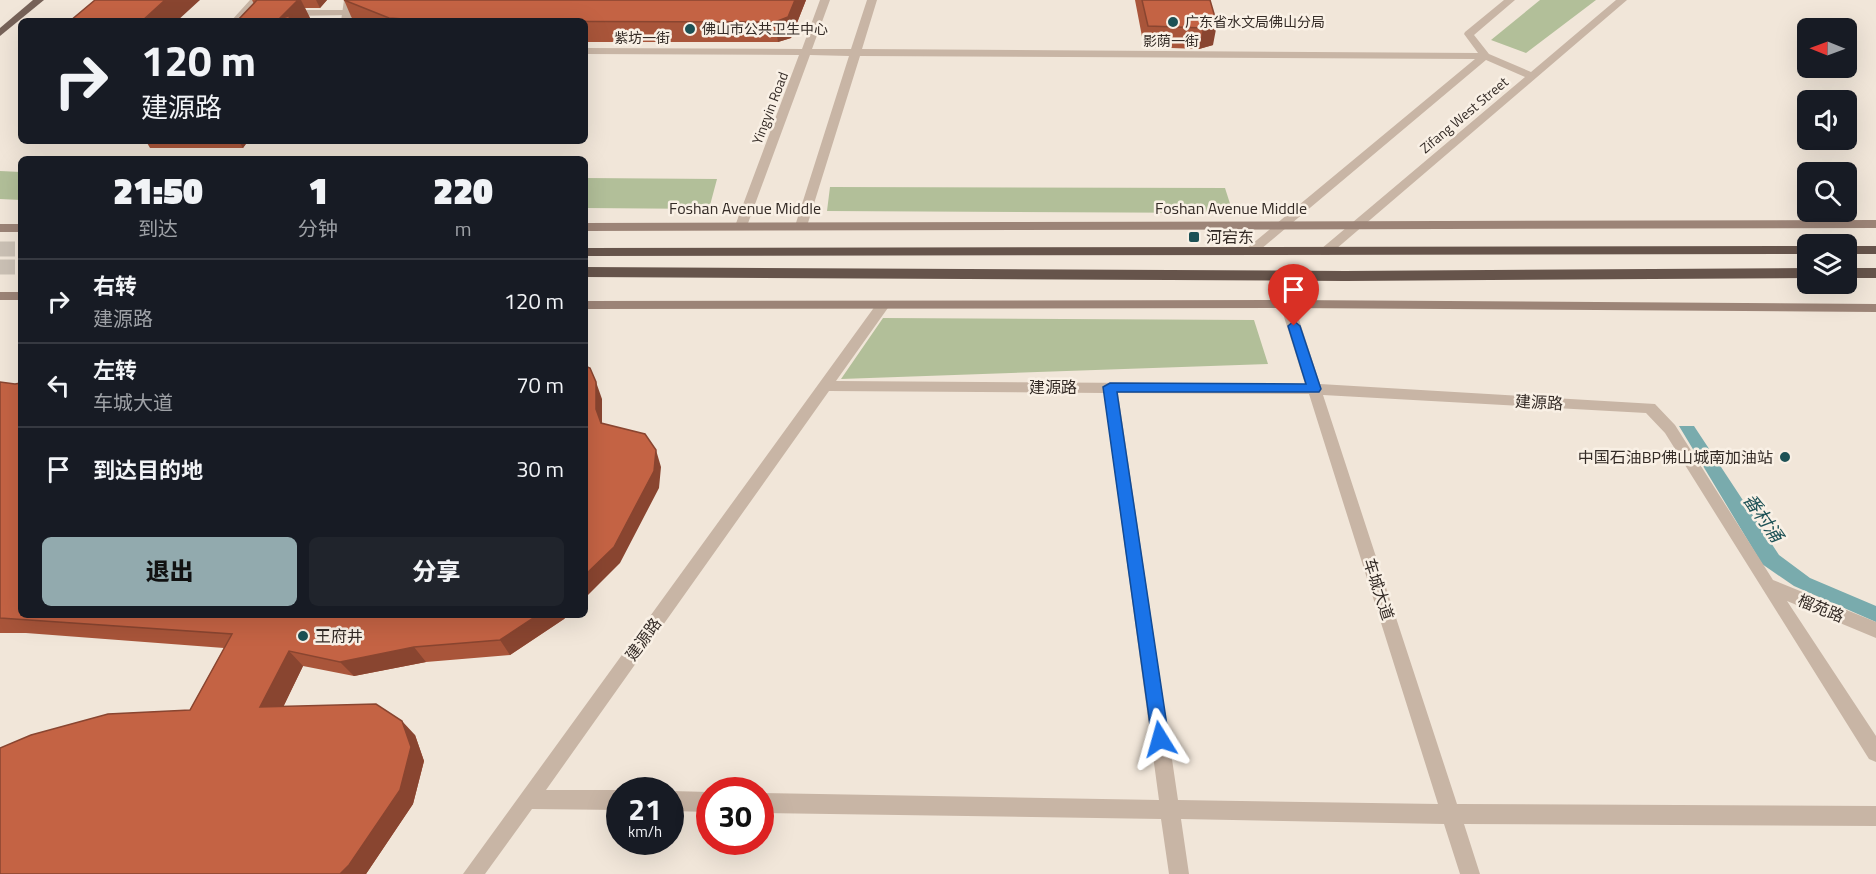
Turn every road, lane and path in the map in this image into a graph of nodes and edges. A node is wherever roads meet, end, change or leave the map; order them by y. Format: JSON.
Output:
{"nodes":[{"id":1,"x":39,"y":0,"type":"edge"},
{"id":2,"x":255,"y":0,"type":"edge"},
{"id":3,"x":349,"y":0,"type":"edge"},
{"id":4,"x":825,"y":0,"type":"edge"},
{"id":5,"x":872,"y":0,"type":"edge"},
{"id":6,"x":1510,"y":0,"type":"edge"},
{"id":7,"x":1622,"y":0,"type":"edge"},
{"id":8,"x":243,"y":13,"type":"junction"},
{"id":9,"x":255,"y":13,"type":"edge"},
{"id":10,"x":278,"y":13,"type":"edge"},
{"id":11,"x":346,"y":17,"type":"edge"},
{"id":12,"x":239,"y":18,"type":"edge"},
{"id":13,"x":0,"y":33,"type":"edge"},
{"id":14,"x":588,"y":51,"type":"edge"},
{"id":15,"x":808,"y":52,"type":"junction"},
{"id":16,"x":857,"y":52,"type":"junction"},
{"id":17,"x":1485,"y":56,"type":"junction"},
{"id":18,"x":1533,"y":76,"type":"junction"},
{"id":19,"x":1876,"y":224,"type":"edge"},
{"id":20,"x":741,"y":226,"type":"junction"},
{"id":21,"x":801,"y":226,"type":"junction"},
{"id":22,"x":1280,"y":226,"type":"junction"},
{"id":23,"x":588,"y":227,"type":"edge"},
{"id":24,"x":1355,"y":227,"type":"junction"},
{"id":25,"x":0,"y":228,"type":"edge"},
{"id":26,"x":18,"y":228,"type":"edge"},
{"id":27,"x":588,"y":240,"type":"edge"},
{"id":28,"x":1797,"y":250,"type":"edge"},
{"id":29,"x":1857,"y":250,"type":"edge"},
{"id":30,"x":1876,"y":250,"type":"edge"},
{"id":31,"x":588,"y":252,"type":"edge"},
{"id":32,"x":680,"y":252,"type":"junction"},
{"id":33,"x":1250,"y":252,"type":"junction"},
{"id":34,"x":1325,"y":252,"type":"junction"},
{"id":35,"x":588,"y":272,"type":"edge"},
{"id":36,"x":671,"y":272,"type":"junction"},
{"id":37,"x":1797,"y":273,"type":"edge"},
{"id":38,"x":1857,"y":273,"type":"edge"},
{"id":39,"x":1876,"y":273,"type":"edge"},
{"id":40,"x":588,"y":278,"type":"edge"},
{"id":41,"x":0,"y":296,"type":"edge"},
{"id":42,"x":18,"y":296,"type":"edge"},
{"id":43,"x":1287,"y":304,"type":"junction"},
{"id":44,"x":588,"y":305,"type":"edge"},
{"id":45,"x":883,"y":305,"type":"junction"},
{"id":46,"x":1876,"y":308,"type":"edge"},
{"id":47,"x":825,"y":386,"type":"junction"},
{"id":48,"x":1110,"y":387,"type":"junction"},
{"id":49,"x":1314,"y":389,"type":"junction"},
{"id":50,"x":1767,"y":585,"type":"junction"},
{"id":51,"x":1876,"y":630,"type":"edge"},
{"id":52,"x":1876,"y":753,"type":"edge"},
{"id":53,"x":527,"y":799,"type":"junction"},
{"id":54,"x":606,"y":800,"type":"edge"},
{"id":55,"x":774,"y":803,"type":"edge"},
{"id":56,"x":1170,"y":809,"type":"junction"},
{"id":57,"x":1451,"y":814,"type":"junction"},
{"id":58,"x":1876,"y":816,"type":"edge"},
{"id":59,"x":473,"y":874,"type":"edge"},
{"id":60,"x":1179,"y":874,"type":"edge"},
{"id":61,"x":1470,"y":874,"type":"edge"}],
"edges":[{"from":1,"to":13,"type":"main road"},
{"from":2,"to":8,"type":"street"},
{"from":3,"to":11,"type":"street"},
{"from":4,"to":15,"type":"street","name":"Yingyin Road"},
{"from":5,"to":16,"type":"street"},
{"from":6,"to":17,"type":"street","name":"Zifang West Street"},
{"from":7,"to":18,"type":"street","name":"Zifang West Street"},
{"from":8,"to":9,"type":"street"},
{"from":8,"to":12,"type":"street"},
{"from":10,"to":11,"type":"street"},
{"from":14,"to":15,"type":"street","name":"紫坊一街"},
{"from":15,"to":16,"type":"street","name":"紫坊一街"},
{"from":15,"to":20,"type":"street","name":"Yingyin Road"},
{"from":16,"to":17,"type":"street","name":"影荫一街"},
{"from":16,"to":21,"type":"street"},
{"from":17,"to":18,"type":"street"},
{"from":17,"to":22,"type":"street","name":"Zifang West Street"},
{"from":18,"to":24,"type":"street","name":"Zifang West Street"},
{"from":19,"to":24,"type":"main road","name":"Foshan Avenue Middle"},
{"from":20,"to":21,"type":"main road","name":"Foshan Avenue Middle"},
{"from":20,"to":23,"type":"main road","name":"Foshan Avenue Middle"},
{"from":21,"to":22,"type":"main road","name":"Foshan Avenue Middle"},
{"from":22,"to":24,"type":"main road","name":"Foshan Avenue Middle"},
{"from":22,"to":33,"type":"street","name":"Zifang West Street"},
{"from":24,"to":34,"type":"street","name":"Zifang West Street"},
{"from":25,"to":26,"type":"main road"},
{"from":27,"to":32,"type":"highway"},
{"from":28,"to":34,"type":"highway"},
{"from":29,"to":30,"type":"highway"},
{"from":31,"to":32,"type":"highway"},
{"from":32,"to":33,"type":"highway"},
{"from":33,"to":34,"type":"highway"},
{"from":35,"to":36,"type":"highway"},
{"from":36,"to":37,"type":"highway"},
{"from":36,"to":40,"type":"highway"},
{"from":38,"to":39,"type":"highway"},
{"from":41,"to":42,"type":"main road"},
{"from":43,"to":45,"type":"main road"},
{"from":43,"to":46,"type":"main road"},
{"from":43,"to":49,"type":"street","name":"车城大道"},
{"from":44,"to":45,"type":"main road"},
{"from":45,"to":47,"type":"street"},
{"from":47,"to":48,"type":"street","name":"建源路"},
{"from":47,"to":53,"type":"street","name":"建源路"},
{"from":48,"to":49,"type":"street","name":"建源路"},
{"from":48,"to":56,"type":"street"},
{"from":49,"to":50,"type":"street","name":"建源路"},
{"from":49,"to":57,"type":"street","name":"车城大道"},
{"from":50,"to":51,"type":"street","name":"榴苑路"},
{"from":50,"to":52,"type":"street","name":"建源路"},
{"from":53,"to":54,"type":"street"},
{"from":53,"to":59,"type":"street","name":"建源路"},
{"from":55,"to":56,"type":"street"},
{"from":56,"to":57,"type":"street"},
{"from":56,"to":60,"type":"street"},
{"from":57,"to":58,"type":"street"},
{"from":57,"to":61,"type":"street","name":"车城大道"}]}
